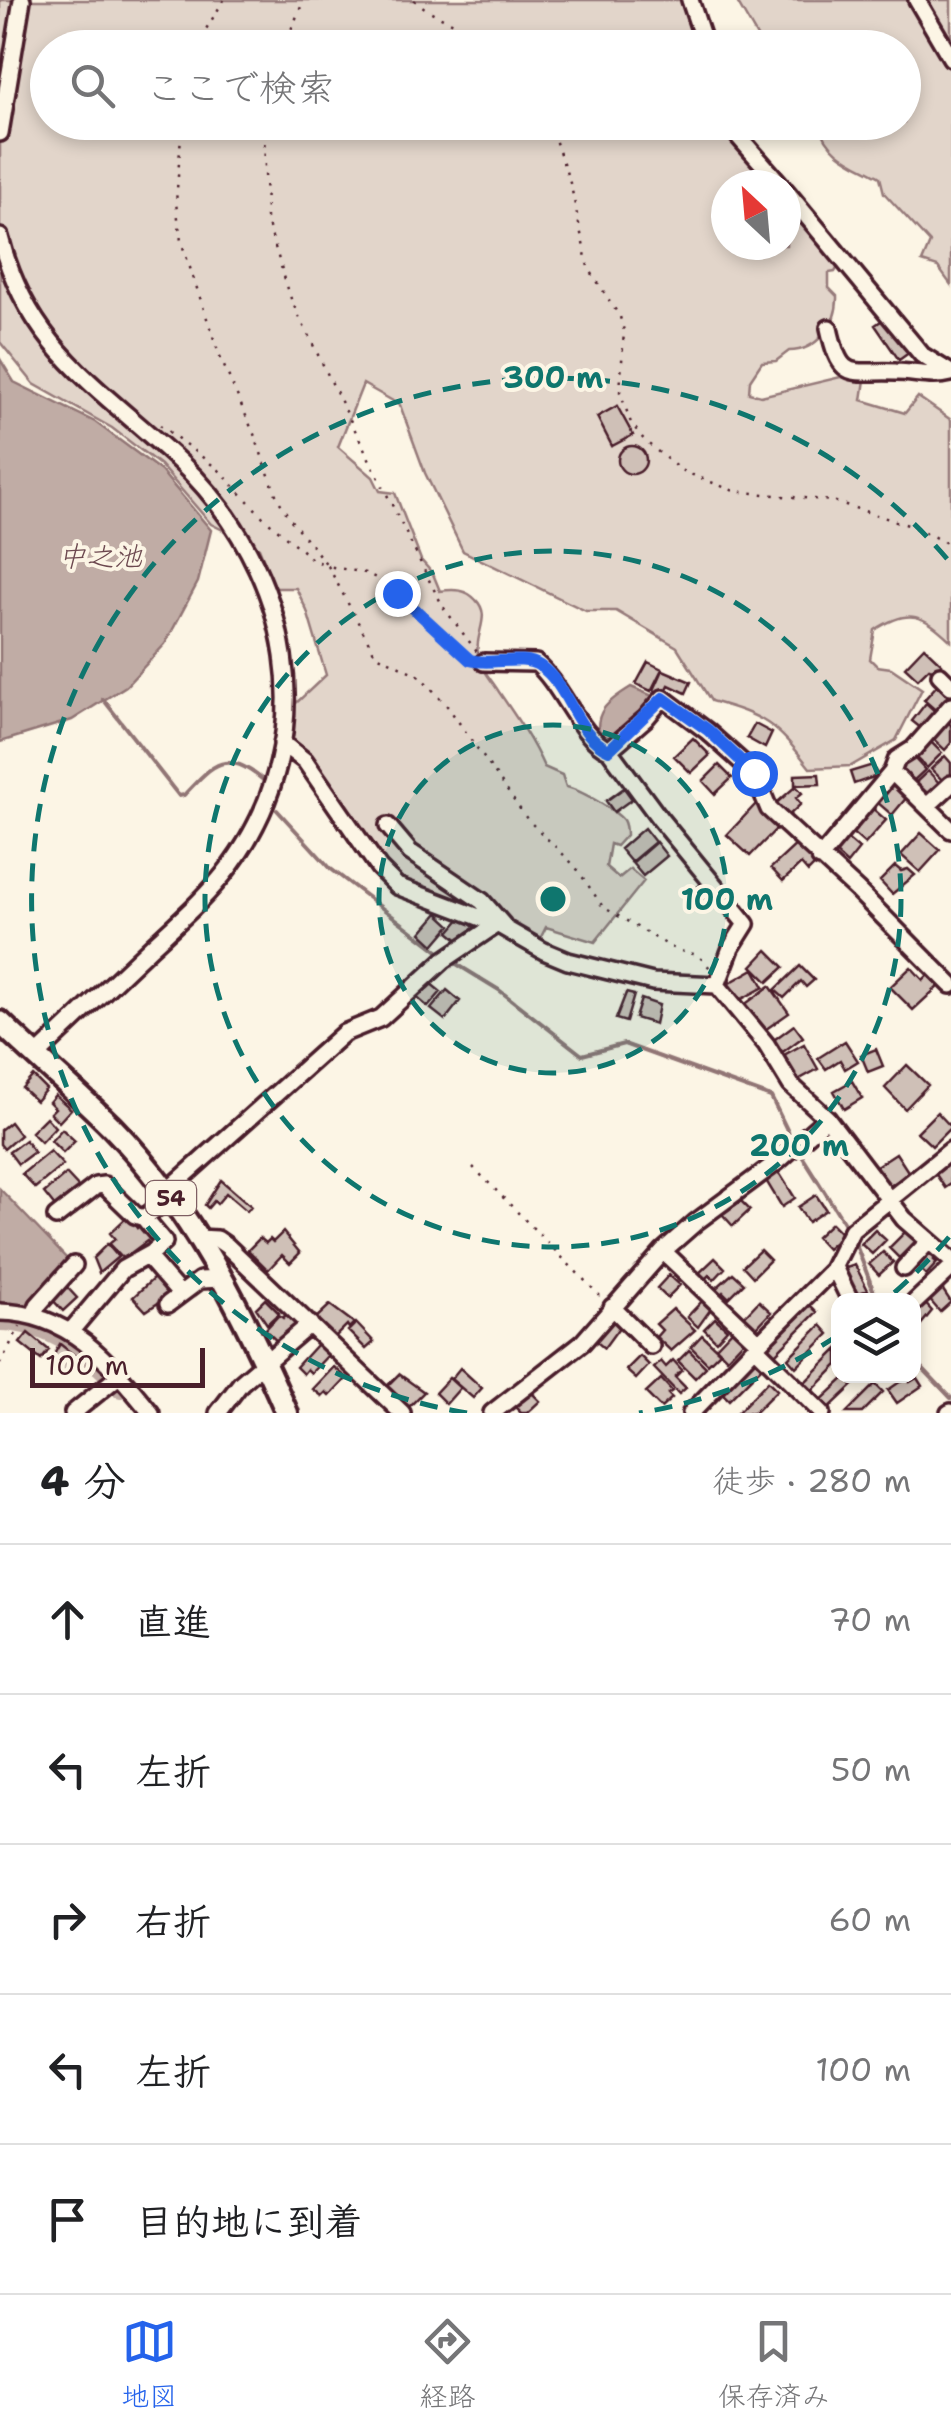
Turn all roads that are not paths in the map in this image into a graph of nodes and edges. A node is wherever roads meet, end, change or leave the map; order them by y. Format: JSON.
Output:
{"nodes":[{"id":1,"x":22,"y":0,"type":"edge"},
{"id":2,"x":690,"y":0,"type":"edge"},
{"id":3,"x":917,"y":0,"type":"edge"},
{"id":4,"x":700,"y":30,"type":"edge"},
{"id":5,"x":951,"y":58,"type":"edge"},
{"id":6,"x":0,"y":133,"type":"edge"},
{"id":7,"x":742,"y":140,"type":"edge"},
{"id":8,"x":768,"y":170,"type":"edge"},
{"id":9,"x":801,"y":208,"type":"edge"},
{"id":10,"x":0,"y":236,"type":"edge"},
{"id":11,"x":829,"y":328,"type":"dead end"},
{"id":12,"x":951,"y":373,"type":"edge"},
{"id":13,"x":484,"y":662,"type":"road end"},
{"id":14,"x":951,"y":706,"type":"edge"},
{"id":15,"x":282,"y":743,"type":"junction"},
{"id":16,"x":609,"y":750,"type":"junction"},
{"id":17,"x":892,"y":772,"type":"junction"},
{"id":18,"x":951,"y":784,"type":"edge"},
{"id":19,"x":927,"y":806,"type":"junction"},
{"id":20,"x":388,"y":826,"type":"dead end"},
{"id":21,"x":951,"y":830,"type":"edge"},
{"id":22,"x":820,"y":858,"type":"junction"},
{"id":23,"x":501,"y":926,"type":"junction"},
{"id":24,"x":718,"y":985,"type":"junction"},
{"id":25,"x":951,"y":985,"type":"edge"},
{"id":26,"x":0,"y":1022,"type":"edge"},
{"id":27,"x":36,"y":1056,"type":"junction"},
{"id":28,"x":827,"y":1118,"type":"junction"},
{"id":29,"x":951,"y":1150,"type":"edge"},
{"id":30,"x":168,"y":1195,"type":"junction"},
{"id":31,"x":889,"y":1200,"type":"junction"},
{"id":32,"x":56,"y":1217,"type":"dead end"},
{"id":33,"x":144,"y":1218,"type":"junction"},
{"id":34,"x":198,"y":1238,"type":"junction"},
{"id":35,"x":929,"y":1241,"type":"junction"},
{"id":36,"x":663,"y":1251,"type":"junction"},
{"id":37,"x":147,"y":1256,"type":"junction"},
{"id":38,"x":951,"y":1260,"type":"edge"},
{"id":39,"x":74,"y":1265,"type":"dead end"},
{"id":40,"x":834,"y":1267,"type":"junction"},
{"id":41,"x":904,"y":1268,"type":"dead end"},
{"id":42,"x":951,"y":1268,"type":"edge"},
{"id":43,"x":222,"y":1279,"type":"junction"},
{"id":44,"x":847,"y":1293,"type":"edge"},
{"id":45,"x":921,"y":1296,"type":"edge"},
{"id":46,"x":612,"y":1307,"type":"junction"},
{"id":47,"x":0,"y":1312,"type":"edge"},
{"id":48,"x":27,"y":1320,"type":"junction"},
{"id":49,"x":310,"y":1324,"type":"junction"},
{"id":50,"x":70,"y":1332,"type":"junction"},
{"id":51,"x":756,"y":1344,"type":"junction"},
{"id":52,"x":651,"y":1346,"type":"dead end"},
{"id":53,"x":266,"y":1364,"type":"junction"},
{"id":54,"x":116,"y":1379,"type":"junction"},
{"id":55,"x":503,"y":1410,"type":"edge"},
{"id":56,"x":73,"y":1413,"type":"edge"},
{"id":57,"x":151,"y":1413,"type":"edge"},
{"id":58,"x":218,"y":1413,"type":"edge"},
{"id":59,"x":287,"y":1413,"type":"edge"},
{"id":60,"x":402,"y":1413,"type":"edge"},
{"id":61,"x":692,"y":1413,"type":"edge"},
{"id":62,"x":822,"y":1413,"type":"edge"}],
"edges":[{"from":1,"to":6,"type":"street"},
{"from":2,"to":4,"type":"street"},
{"from":3,"to":5,"type":"street"},
{"from":7,"to":8,"type":"street"},
{"from":9,"to":12,"type":"street"},
{"from":10,"to":15,"type":"street"},
{"from":11,"to":12,"type":"street"},
{"from":13,"to":16,"type":"street"},
{"from":14,"to":17,"type":"street"},
{"from":15,"to":23,"type":"street"},
{"from":15,"to":27,"type":"street"},
{"from":16,"to":22,"type":"street"},
{"from":16,"to":24,"type":"street"},
{"from":17,"to":19,"type":"street"},
{"from":17,"to":22,"type":"street"},
{"from":18,"to":19,"type":"street"},
{"from":19,"to":21,"type":"street"},
{"from":20,"to":23,"type":"street"},
{"from":22,"to":25,"type":"street"},
{"from":23,"to":24,"type":"street"},
{"from":23,"to":30,"type":"street"},
{"from":24,"to":28,"type":"street"},
{"from":26,"to":27,"type":"main road","number":"54"},
{"from":27,"to":30,"type":"main road","number":"54"},
{"from":28,"to":31,"type":"street"},
{"from":28,"to":36,"type":"street"},
{"from":29,"to":31,"type":"street"},
{"from":30,"to":33,"type":"street"},
{"from":30,"to":34,"type":"main road","number":"54"},
{"from":31,"to":35,"type":"street"},
{"from":31,"to":40,"type":"street"},
{"from":32,"to":33,"type":"street"},
{"from":33,"to":37,"type":"street"},
{"from":34,"to":43,"type":"main road","number":"54"},
{"from":34,"to":49,"type":"street"},
{"from":35,"to":38,"type":"street"},
{"from":35,"to":41,"type":"street"},
{"from":36,"to":46,"type":"street"},
{"from":36,"to":51,"type":"street"},
{"from":37,"to":43,"type":"street"},
{"from":37,"to":50,"type":"street"},
{"from":39,"to":48,"type":"street"},
{"from":40,"to":44,"type":"street"},
{"from":40,"to":51,"type":"street"},
{"from":42,"to":45,"type":"street"},
{"from":43,"to":53,"type":"main road","number":"54"},
{"from":46,"to":52,"type":"street"},
{"from":46,"to":55,"type":"street"},
{"from":47,"to":48,"type":"street"},
{"from":48,"to":50,"type":"street"},
{"from":49,"to":53,"type":"street"},
{"from":49,"to":60,"type":"street"},
{"from":50,"to":54,"type":"street"},
{"from":51,"to":61,"type":"street"},
{"from":51,"to":62,"type":"street"},
{"from":53,"to":58,"type":"street"},
{"from":53,"to":59,"type":"main road","number":"54"},
{"from":54,"to":56,"type":"street"},
{"from":54,"to":57,"type":"street"}]}
